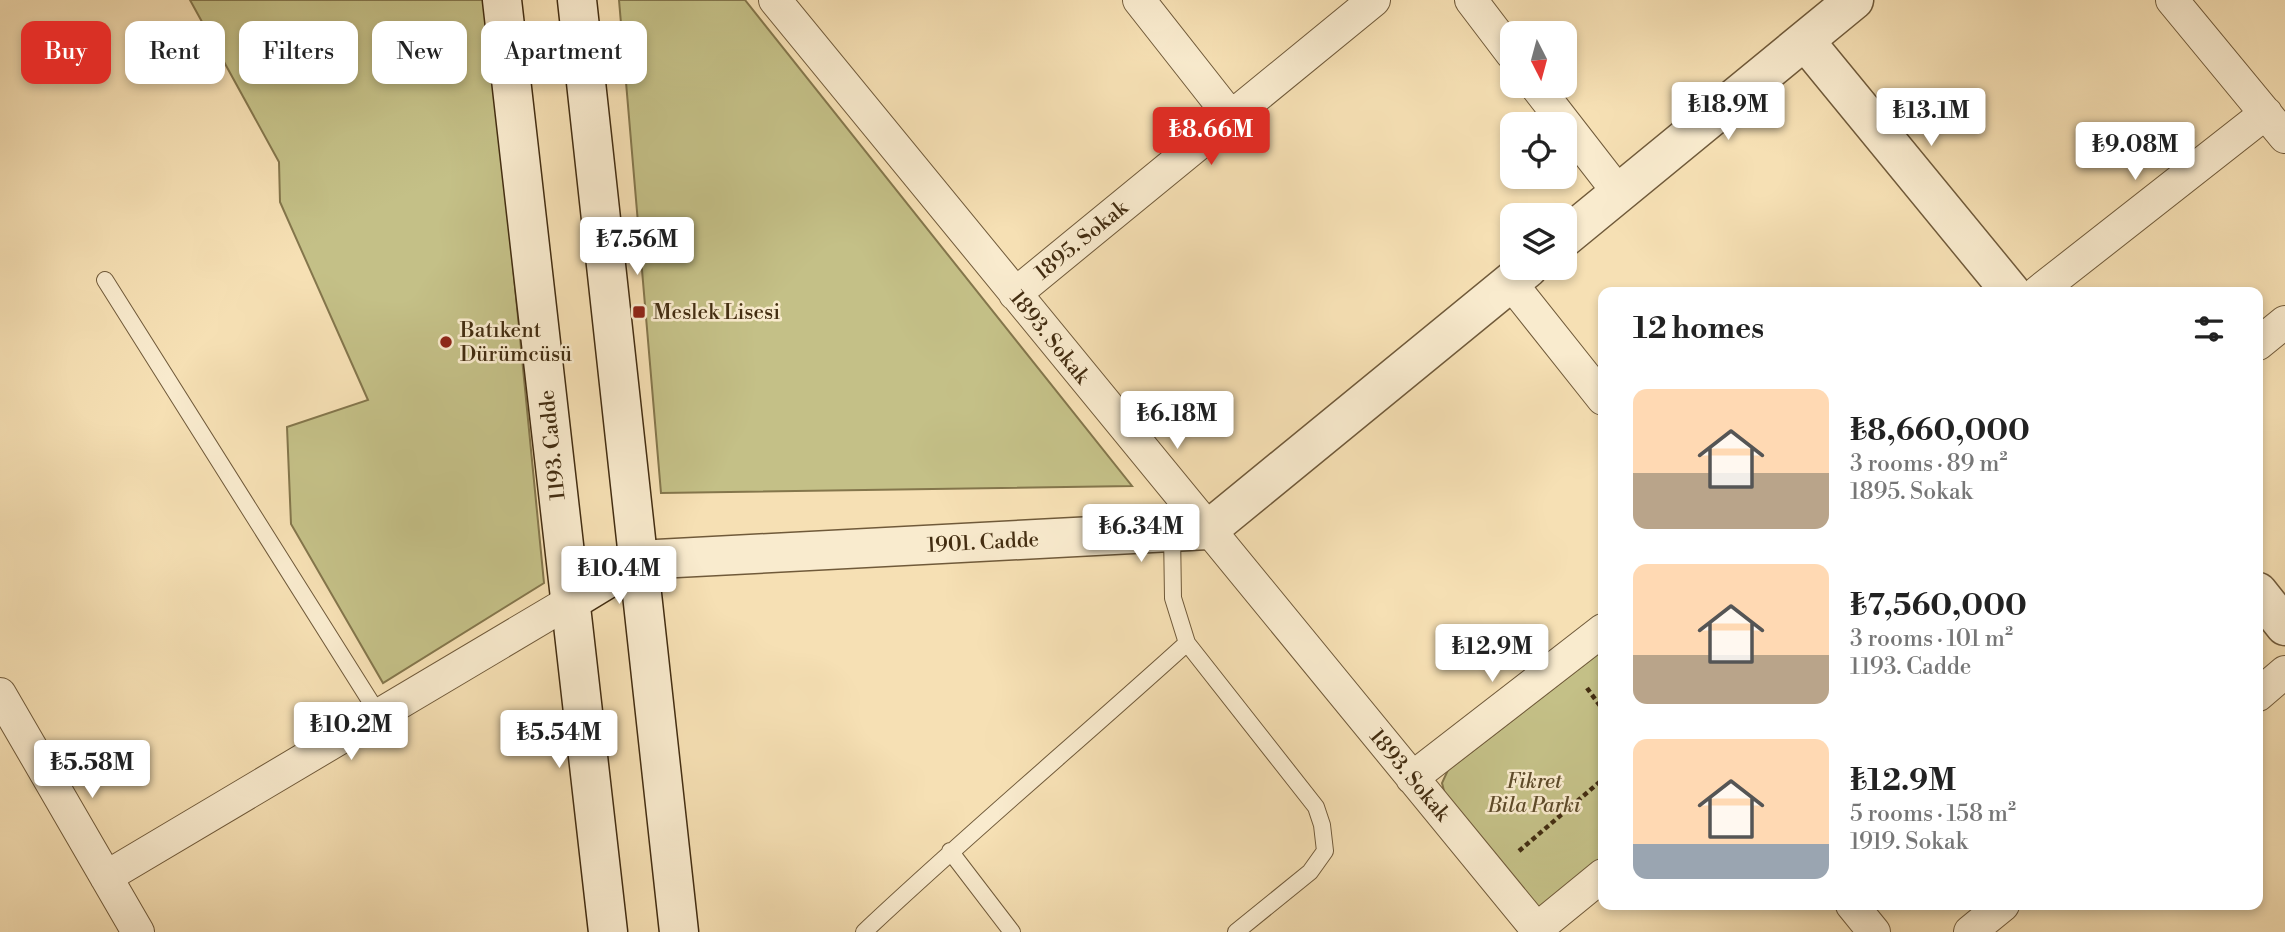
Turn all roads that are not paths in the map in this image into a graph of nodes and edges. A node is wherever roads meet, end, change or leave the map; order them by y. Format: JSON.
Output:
{"nodes":[{"id":1,"x":502,"y":0,"type":"edge"},
{"id":2,"x":577,"y":0,"type":"edge"},
{"id":3,"x":775,"y":0,"type":"edge"},
{"id":4,"x":1139,"y":0,"type":"edge"},
{"id":5,"x":1374,"y":0,"type":"edge"},
{"id":6,"x":1471,"y":0,"type":"edge"},
{"id":7,"x":1854,"y":0,"type":"edge"},
{"id":8,"x":2172,"y":0,"type":"edge"},
{"id":9,"x":1500,"y":38,"type":"edge"},
{"id":10,"x":1805,"y":41,"type":"junction"},
{"id":11,"x":1545,"y":98,"type":"edge"},
{"id":12,"x":1231,"y":117,"type":"junction"},
{"id":13,"x":2275,"y":125,"type":"edge"},
{"id":14,"x":1619,"y":193,"type":"junction"},
{"id":15,"x":1577,"y":227,"type":"edge"},
{"id":16,"x":105,"y":279,"type":"dead end"},
{"id":17,"x":1513,"y":280,"type":"edge"},
{"id":18,"x":1522,"y":280,"type":"edge"},
{"id":19,"x":2007,"y":287,"type":"edge"},
{"id":20,"x":2045,"y":287,"type":"edge"},
{"id":21,"x":1015,"y":294,"type":"junction"},
{"id":22,"x":2285,"y":323,"type":"edge"},
{"id":23,"x":2263,"y":340,"type":"edge"},
{"id":24,"x":1598,"y":392,"type":"edge"},
{"id":25,"x":1190,"y":531,"type":"junction"},
{"id":26,"x":638,"y":560,"type":"junction"},
{"id":27,"x":2263,"y":598,"type":"edge"},
{"id":28,"x":569,"y":602,"type":"junction"},
{"id":29,"x":2285,"y":626,"type":"edge"},
{"id":30,"x":1598,"y":634,"type":"edge"},
{"id":31,"x":1187,"y":643,"type":"junction"},
{"id":32,"x":2285,"y":672,"type":"edge"},
{"id":33,"x":2263,"y":691,"type":"edge"},
{"id":34,"x":0,"y":694,"type":"edge"},
{"id":35,"x":379,"y":715,"type":"junction"},
{"id":36,"x":1412,"y":778,"type":"junction"},
{"id":37,"x":950,"y":850,"type":"junction"},
{"id":38,"x":106,"y":877,"type":"junction"},
{"id":39,"x":1598,"y":879,"type":"edge"},
{"id":40,"x":1856,"y":910,"type":"edge"},
{"id":41,"x":1997,"y":910,"type":"edge"},
{"id":42,"x":1538,"y":931,"type":"edge"},
{"id":43,"x":138,"y":932,"type":"edge"},
{"id":44,"x":608,"y":932,"type":"edge"},
{"id":45,"x":679,"y":932,"type":"edge"},
{"id":46,"x":864,"y":932,"type":"edge"},
{"id":47,"x":1012,"y":932,"type":"edge"},
{"id":48,"x":1236,"y":932,"type":"edge"},
{"id":49,"x":1874,"y":932,"type":"edge"},
{"id":50,"x":1970,"y":932,"type":"edge"}],
"edges":[{"from":1,"to":28,"type":"main road","name":"1193. Cadde"},
{"from":2,"to":26,"type":"main road"},
{"from":3,"to":21,"type":"street","name":"1893. Sokak"},
{"from":4,"to":12,"type":"street"},
{"from":5,"to":12,"type":"street","name":"1895. Sokak"},
{"from":6,"to":9,"type":"street"},
{"from":7,"to":10,"type":"main road"},
{"from":8,"to":13,"type":"street"},
{"from":10,"to":14,"type":"main road"},
{"from":10,"to":19,"type":"main road"},
{"from":11,"to":14,"type":"street"},
{"from":12,"to":21,"type":"street","name":"1895. Sokak"},
{"from":13,"to":20,"type":"street"},
{"from":14,"to":15,"type":"main road"},
{"from":16,"to":35,"type":"lane"},
{"from":17,"to":25,"type":"main road"},
{"from":18,"to":24,"type":"street"},
{"from":21,"to":25,"type":"street","name":"1893. Sokak"},
{"from":22,"to":23,"type":"street"},
{"from":25,"to":26,"type":"main road","name":"1901. Cadde"},
{"from":25,"to":31,"type":"lane"},
{"from":25,"to":36,"type":"street","name":"1893. Sokak"},
{"from":26,"to":28,"type":"main road"},
{"from":26,"to":45,"type":"main road"},
{"from":27,"to":29,"type":"main road"},
{"from":28,"to":35,"type":"street"},
{"from":28,"to":44,"type":"main road","name":"1193. Cadde"},
{"from":30,"to":36,"type":"street"},
{"from":31,"to":37,"type":"lane"},
{"from":31,"to":48,"type":"lane"},
{"from":32,"to":33,"type":"street"},
{"from":34,"to":38,"type":"street"},
{"from":35,"to":38,"type":"street"},
{"from":36,"to":42,"type":"street","name":"1893. Sokak"},
{"from":37,"to":46,"type":"lane"},
{"from":37,"to":47,"type":"lane"},
{"from":38,"to":43,"type":"street"},
{"from":39,"to":42,"type":"street"},
{"from":40,"to":49,"type":"street"},
{"from":41,"to":50,"type":"street"}]}
